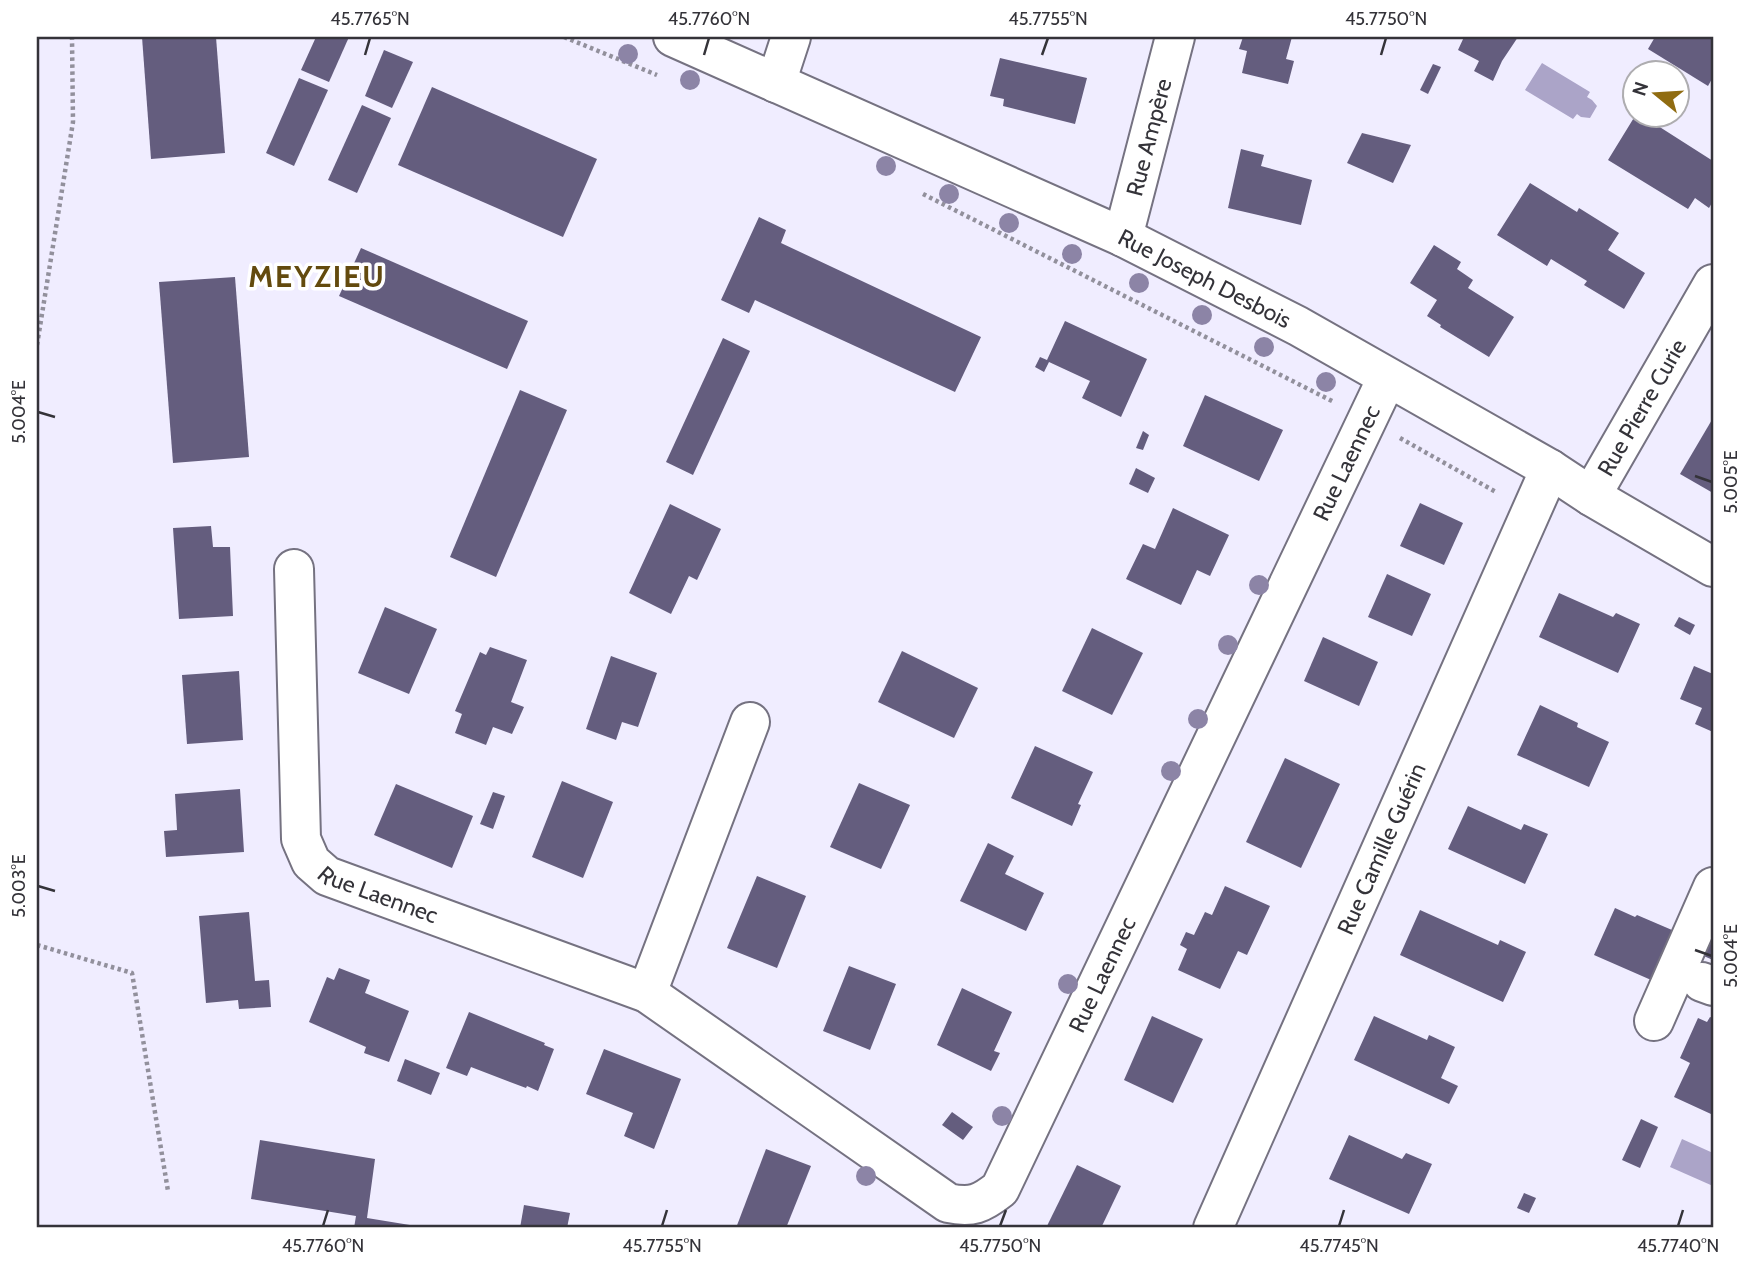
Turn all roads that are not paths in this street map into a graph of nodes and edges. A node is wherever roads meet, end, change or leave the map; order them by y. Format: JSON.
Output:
{"nodes":[{"id":1,"x":673,"y":37,"type":"edge"},
{"id":2,"x":791,"y":37,"type":"edge"},
{"id":3,"x":1175,"y":37,"type":"edge"},
{"id":4,"x":776,"y":83,"type":"junction"},
{"id":5,"x":1123,"y":237,"type":"junction"},
{"id":6,"x":1713,"y":284,"type":"edge"},
{"id":7,"x":1387,"y":378,"type":"junction"},
{"id":8,"x":1550,"y":469,"type":"junction"},
{"id":9,"x":1591,"y":496,"type":"junction"},
{"id":10,"x":1713,"y":567,"type":"edge"},
{"id":11,"x":294,"y":569,"type":"dead end"},
{"id":12,"x":750,"y":722,"type":"dead end"},
{"id":13,"x":1713,"y":887,"type":"edge"},
{"id":14,"x":647,"y":993,"type":"junction"},
{"id":15,"x":1654,"y":1021,"type":"dead end"},
{"id":16,"x":1213,"y":1228,"type":"edge"}],
"edges":[{"from":1,"to":4,"type":"street","name":"Rue Joseph Desbois"},
{"from":2,"to":4,"type":"street"},
{"from":3,"to":5,"type":"street","name":"Rue Ampère"},
{"from":4,"to":5,"type":"street","name":"Rue Joseph Desbois"},
{"from":5,"to":7,"type":"street","name":"Rue Joseph Desbois"},
{"from":6,"to":9,"type":"street","name":"Rue Pierre Curie"},
{"from":7,"to":8,"type":"street","name":"Rue Joseph Desbois"},
{"from":7,"to":14,"type":"street","name":"Rue Laennec"},
{"from":8,"to":9,"type":"street","name":"Rue Joseph Desbois"},
{"from":8,"to":16,"type":"street","name":"Rue Camille Guérin"},
{"from":9,"to":10,"type":"street","name":"Rue Joseph Desbois"},
{"from":11,"to":14,"type":"street","name":"Rue Laennec"},
{"from":12,"to":14,"type":"street"},
{"from":13,"to":15,"type":"street"}]}
